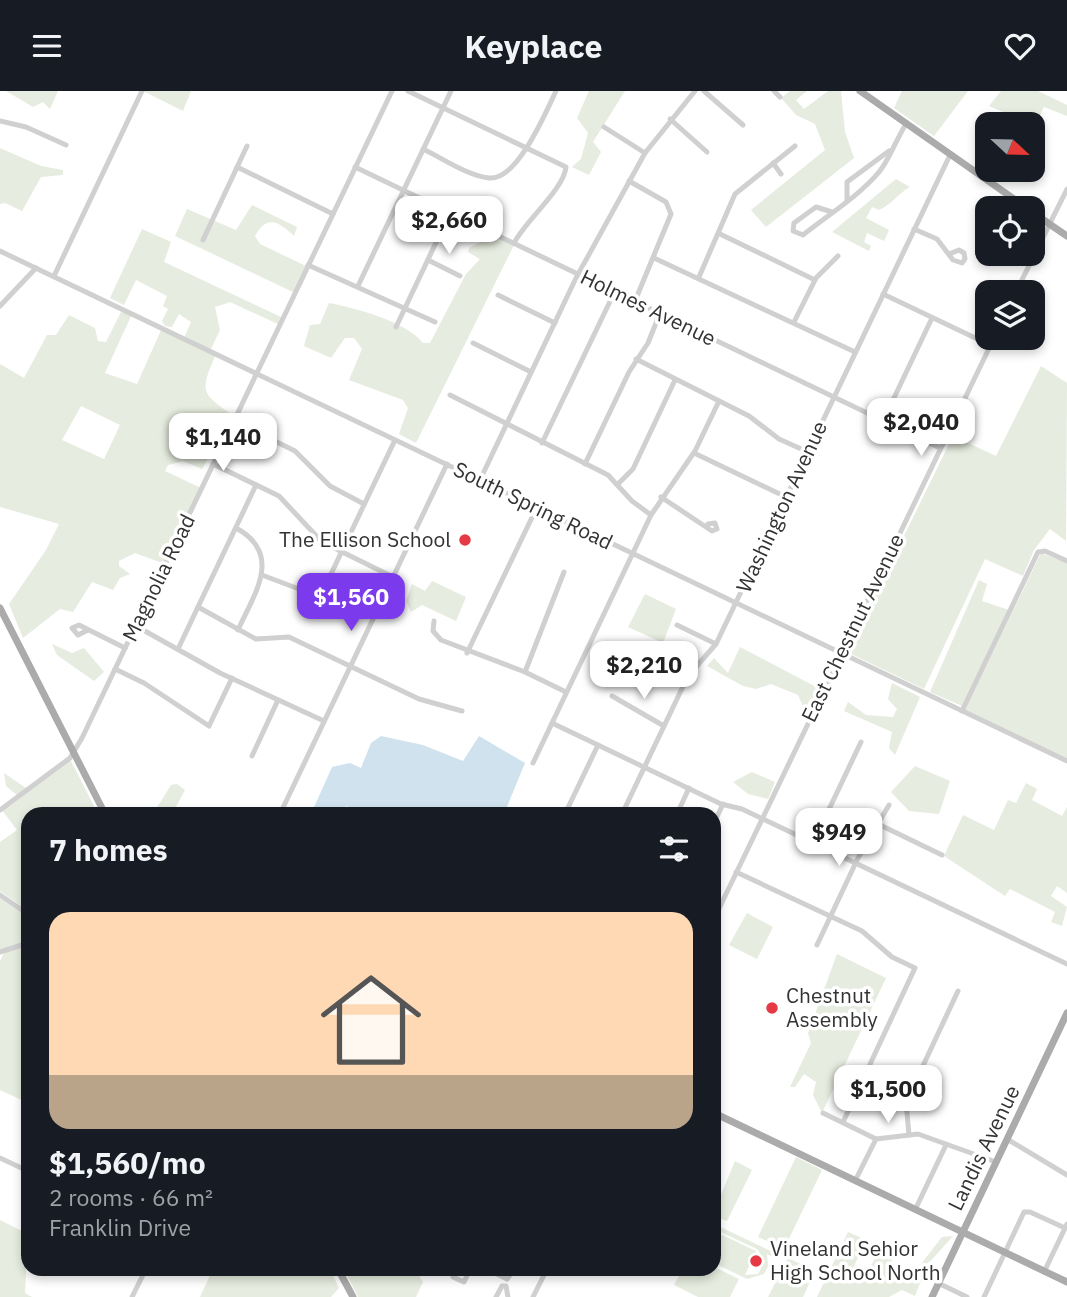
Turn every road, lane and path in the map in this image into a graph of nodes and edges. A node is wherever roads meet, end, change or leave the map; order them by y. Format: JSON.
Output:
{"nodes":[{"id":1,"x":142,"y":91,"type":"edge"},
{"id":2,"x":391,"y":91,"type":"edge"},
{"id":3,"x":408,"y":91,"type":"edge"},
{"id":4,"x":451,"y":91,"type":"edge"},
{"id":5,"x":556,"y":91,"type":"edge"},
{"id":6,"x":695,"y":91,"type":"edge"},
{"id":7,"x":704,"y":91,"type":"edge"},
{"id":8,"x":774,"y":91,"type":"edge"},
{"id":9,"x":864,"y":92,"type":"edge"},
{"id":10,"x":780,"y":97,"type":"dead end"},
{"id":11,"x":443,"y":108,"type":"junction"},
{"id":12,"x":670,"y":119,"type":"junction"},
{"id":13,"x":0,"y":121,"type":"edge"},
{"id":14,"x":906,"y":124,"type":"junction"},
{"id":15,"x":743,"y":125,"type":"dead end"},
{"id":16,"x":604,"y":127,"type":"dead end"},
{"id":17,"x":66,"y":145,"type":"dead end"},
{"id":18,"x":247,"y":146,"type":"dead end"},
{"id":19,"x":795,"y":146,"type":"dead end"},
{"id":20,"x":525,"y":147,"type":"junction"},
{"id":21,"x":423,"y":149,"type":"junction"},
{"id":22,"x":889,"y":151,"type":"junction"},
{"id":23,"x":708,"y":152,"type":"dead end"},
{"id":24,"x":645,"y":153,"type":"junction"},
{"id":25,"x":950,"y":155,"type":"junction"},
{"id":26,"x":774,"y":163,"type":"junction"},
{"id":27,"x":237,"y":167,"type":"junction"},
{"id":28,"x":355,"y":167,"type":"junction"},
{"id":29,"x":781,"y":174,"type":"dead end"},
{"id":30,"x":629,"y":181,"type":"junction"},
{"id":31,"x":1067,"y":189,"type":"edge"},
{"id":32,"x":404,"y":190,"type":"junction"},
{"id":33,"x":1010,"y":196,"type":"edge"},
{"id":34,"x":846,"y":200,"type":"junction"},
{"id":35,"x":832,"y":212,"type":"junction"},
{"id":36,"x":333,"y":213,"type":"junction"},
{"id":37,"x":450,"y":213,"type":"junction"},
{"id":38,"x":1045,"y":220,"type":"edge"},
{"id":39,"x":1049,"y":223,"type":"junction"},
{"id":40,"x":914,"y":229,"type":"junction"},
{"id":41,"x":720,"y":234,"type":"junction"},
{"id":42,"x":1067,"y":236,"type":"edge"},
{"id":43,"x":203,"y":240,"type":"dead end"},
{"id":44,"x":514,"y":243,"type":"junction"},
{"id":45,"x":0,"y":251,"type":"edge"},
{"id":46,"x":949,"y":254,"type":"dead end"},
{"id":47,"x":838,"y":256,"type":"dead end"},
{"id":48,"x":654,"y":258,"type":"junction"},
{"id":49,"x":428,"y":260,"type":"junction"},
{"id":50,"x":308,"y":265,"type":"junction"},
{"id":51,"x":36,"y":268,"type":"junction"},
{"id":52,"x":578,"y":274,"type":"junction"},
{"id":53,"x":460,"y":276,"type":"dead end"},
{"id":54,"x":54,"y":277,"type":"junction"},
{"id":55,"x":699,"y":277,"type":"junction"},
{"id":56,"x":815,"y":280,"type":"junction"},
{"id":57,"x":1022,"y":280,"type":"edge"},
{"id":58,"x":358,"y":286,"type":"junction"},
{"id":59,"x":615,"y":291,"type":"junction"},
{"id":60,"x":883,"y":294,"type":"junction"},
{"id":61,"x":498,"y":295,"type":"dead end"},
{"id":62,"x":635,"y":301,"type":"junction"},
{"id":63,"x":0,"y":306,"type":"edge"},
{"id":64,"x":405,"y":308,"type":"junction"},
{"id":65,"x":660,"y":313,"type":"junction"},
{"id":66,"x":932,"y":318,"type":"junction"},
{"id":67,"x":435,"y":322,"type":"dead end"},
{"id":68,"x":794,"y":322,"type":"junction"},
{"id":69,"x":555,"y":323,"type":"junction"},
{"id":70,"x":396,"y":327,"type":"dead end"},
{"id":71,"x":975,"y":338,"type":"edge"},
{"id":72,"x":473,"y":343,"type":"dead end"},
{"id":73,"x":988,"y":350,"type":"edge"},
{"id":74,"x":855,"y":352,"type":"junction"},
{"id":75,"x":636,"y":359,"type":"junction"},
{"id":76,"x":531,"y":372,"type":"junction"},
{"id":77,"x":257,"y":373,"type":"junction"},
{"id":78,"x":675,"y":380,"type":"junction"},
{"id":79,"x":450,"y":395,"type":"dead end"},
{"id":80,"x":834,"y":397,"type":"junction"},
{"id":81,"x":719,"y":401,"type":"junction"},
{"id":82,"x":234,"y":421,"type":"junction"},
{"id":83,"x":883,"y":421,"type":"junction"},
{"id":84,"x":506,"y":425,"type":"junction"},
{"id":85,"x":395,"y":440,"type":"junction"},
{"id":86,"x":542,"y":443,"type":"junction"},
{"id":87,"x":940,"y":448,"type":"junction"},
{"id":88,"x":808,"y":452,"type":"junction"},
{"id":89,"x":694,"y":453,"type":"junction"},
{"id":90,"x":213,"y":464,"type":"junction"},
{"id":91,"x":447,"y":464,"type":"junction"},
{"id":92,"x":585,"y":464,"type":"junction"},
{"id":93,"x":480,"y":480,"type":"junction"},
{"id":94,"x":618,"y":484,"type":"junction"},
{"id":95,"x":256,"y":485,"type":"junction"},
{"id":96,"x":786,"y":496,"type":"junction"},
{"id":97,"x":662,"y":497,"type":"junction"},
{"id":98,"x":364,"y":504,"type":"junction"},
{"id":99,"x":537,"y":507,"type":"junction"},
{"id":100,"x":651,"y":515,"type":"junction"},
{"id":101,"x":708,"y":524,"type":"dead end"},
{"id":102,"x":236,"y":528,"type":"junction"},
{"id":103,"x":341,"y":552,"type":"junction"},
{"id":104,"x":632,"y":553,"type":"junction"},
{"id":105,"x":1067,"y":561,"type":"edge"},
{"id":106,"x":564,"y":572,"type":"dead end"},
{"id":107,"x":262,"y":575,"type":"junction"},
{"id":108,"x":393,"y":577,"type":"junction"},
{"id":109,"x":320,"y":597,"type":"junction"},
{"id":110,"x":736,"y":603,"type":"junction"},
{"id":111,"x":198,"y":607,"type":"junction"},
{"id":112,"x":0,"y":608,"type":"edge"},
{"id":113,"x":338,"y":610,"type":"dead end"},
{"id":114,"x":435,"y":621,"type":"dead end"},
{"id":115,"x":677,"y":625,"type":"dead end"},
{"id":116,"x":136,"y":627,"type":"junction"},
{"id":117,"x":88,"y":630,"type":"dead end"},
{"id":118,"x":238,"y":630,"type":"junction"},
{"id":119,"x":716,"y":644,"type":"junction"},
{"id":120,"x":125,"y":648,"type":"junction"},
{"id":121,"x":178,"y":649,"type":"junction"},
{"id":122,"x":633,"y":650,"type":"dead end"},
{"id":123,"x":467,"y":653,"type":"junction"},
{"id":124,"x":841,"y":653,"type":"junction"},
{"id":125,"x":350,"y":667,"type":"junction"},
{"id":126,"x":115,"y":670,"type":"junction"},
{"id":127,"x":525,"y":673,"type":"junction"},
{"id":128,"x":232,"y":678,"type":"junction"},
{"id":129,"x":684,"y":684,"type":"junction"},
{"id":130,"x":566,"y":692,"type":"junction"},
{"id":131,"x":612,"y":697,"type":"dead end"},
{"id":132,"x":278,"y":700,"type":"junction"},
{"id":133,"x":462,"y":711,"type":"dead end"},
{"id":134,"x":962,"y":711,"type":"junction"},
{"id":135,"x":324,"y":721,"type":"junction"},
{"id":136,"x":552,"y":723,"type":"junction"},
{"id":137,"x":664,"y":726,"type":"junction"},
{"id":138,"x":861,"y":741,"type":"dead end"},
{"id":139,"x":598,"y":745,"type":"junction"},
{"id":140,"x":74,"y":753,"type":"junction"},
{"id":141,"x":252,"y":756,"type":"dead end"},
{"id":142,"x":534,"y":760,"type":"dead end"},
{"id":143,"x":1067,"y":761,"type":"edge"},
{"id":144,"x":645,"y":767,"type":"junction"},
{"id":145,"x":689,"y":788,"type":"junction"},
{"id":146,"x":723,"y":804,"type":"junction"},
{"id":147,"x":889,"y":805,"type":"dead end"},
{"id":148,"x":101,"y":807,"type":"edge"},
{"id":149,"x":283,"y":807,"type":"edge"},
{"id":150,"x":568,"y":807,"type":"edge"},
{"id":151,"x":625,"y":807,"type":"edge"},
{"id":152,"x":680,"y":807,"type":"edge"},
{"id":153,"x":721,"y":808,"type":"edge"},
{"id":154,"x":0,"y":810,"type":"edge"},
{"id":155,"x":762,"y":819,"type":"junction"},
{"id":156,"x":878,"y":824,"type":"junction"},
{"id":157,"x":813,"y":843,"type":"junction"},
{"id":158,"x":942,"y":855,"type":"dead end"},
{"id":159,"x":855,"y":863,"type":"junction"},
{"id":160,"x":736,"y":872,"type":"junction"},
{"id":161,"x":0,"y":895,"type":"edge"},
{"id":162,"x":721,"y":904,"type":"edge"},
{"id":163,"x":21,"y":909,"type":"edge"},
{"id":164,"x":830,"y":916,"type":"junction"},
{"id":165,"x":21,"y":945,"type":"edge"},
{"id":166,"x":817,"y":945,"type":"dead end"},
{"id":167,"x":0,"y":952,"type":"edge"},
{"id":168,"x":1067,"y":964,"type":"edge"},
{"id":169,"x":958,"y":991,"type":"dead end"},
{"id":170,"x":1067,"y":1013,"type":"edge"},
{"id":171,"x":823,"y":1114,"type":"dead end"},
{"id":172,"x":721,"y":1116,"type":"edge"},
{"id":173,"x":842,"y":1122,"type":"junction"},
{"id":174,"x":909,"y":1135,"type":"junction"},
{"id":175,"x":876,"y":1139,"type":"junction"},
{"id":176,"x":1007,"y":1139,"type":"junction"},
{"id":177,"x":946,"y":1145,"type":"junction"},
{"id":178,"x":0,"y":1158,"type":"edge"},
{"id":179,"x":996,"y":1161,"type":"junction"},
{"id":180,"x":21,"y":1168,"type":"edge"},
{"id":181,"x":1067,"y":1175,"type":"edge"},
{"id":182,"x":855,"y":1181,"type":"junction"},
{"id":183,"x":915,"y":1210,"type":"junction"},
{"id":184,"x":1066,"y":1226,"type":"edge"},
{"id":185,"x":962,"y":1233,"type":"junction"},
{"id":186,"x":1005,"y":1253,"type":"junction"},
{"id":187,"x":1044,"y":1272,"type":"junction"},
{"id":188,"x":142,"y":1276,"type":"edge"},
{"id":189,"x":342,"y":1276,"type":"edge"},
{"id":190,"x":454,"y":1276,"type":"edge"},
{"id":191,"x":467,"y":1276,"type":"edge"},
{"id":192,"x":499,"y":1276,"type":"edge"},
{"id":193,"x":503,"y":1276,"type":"edge"},
{"id":194,"x":510,"y":1276,"type":"edge"},
{"id":195,"x":544,"y":1276,"type":"edge"},
{"id":196,"x":507,"y":1280,"type":"junction"},
{"id":197,"x":1067,"y":1282,"type":"edge"},
{"id":198,"x":938,"y":1283,"type":"junction"},
{"id":199,"x":132,"y":1297,"type":"edge"},
{"id":200,"x":353,"y":1297,"type":"edge"},
{"id":201,"x":496,"y":1297,"type":"edge"},
{"id":202,"x":508,"y":1297,"type":"edge"},
{"id":203,"x":533,"y":1297,"type":"edge"},
{"id":204,"x":932,"y":1297,"type":"edge"},
{"id":205,"x":967,"y":1297,"type":"edge"},
{"id":206,"x":984,"y":1297,"type":"edge"}],
"edges":[{"from":1,"to":54,"type":"street"},
{"from":2,"to":28,"type":"street","name":"Magnolia Road"},
{"from":3,"to":11,"type":"street"},
{"from":4,"to":11,"type":"street"},
{"from":5,"to":20,"type":"street"},
{"from":6,"to":12,"type":"street"},
{"from":7,"to":15,"type":"street"},
{"from":8,"to":10,"type":"street"},
{"from":9,"to":14,"type":"main road"},
{"from":11,"to":20,"type":"street"},
{"from":11,"to":21,"type":"street"},
{"from":12,"to":23,"type":"street"},
{"from":12,"to":24,"type":"street"},
{"from":13,"to":17,"type":"street"},
{"from":14,"to":22,"type":"street"},
{"from":14,"to":25,"type":"main road"},
{"from":16,"to":24,"type":"street"},
{"from":18,"to":27,"type":"street"},
{"from":19,"to":26,"type":"street"},
{"from":20,"to":21,"type":"street"},
{"from":20,"to":44,"type":"street"},
{"from":21,"to":32,"type":"street"},
{"from":22,"to":34,"type":"street"},
{"from":22,"to":34,"type":"street"},
{"from":24,"to":30,"type":"street"},
{"from":25,"to":33,"type":"main road"},
{"from":25,"to":40,"type":"street","name":"Washington Avenue"},
{"from":26,"to":29,"type":"street"},
{"from":26,"to":41,"type":"street"},
{"from":27,"to":36,"type":"street"},
{"from":27,"to":43,"type":"street"},
{"from":28,"to":32,"type":"street","name":"Holmes Avenue"},
{"from":28,"to":36,"type":"street","name":"Magnolia Road"},
{"from":30,"to":48,"type":"street"},
{"from":30,"to":52,"type":"street"},
{"from":31,"to":39,"type":"street"},
{"from":32,"to":37,"type":"street","name":"Holmes Avenue"},
{"from":32,"to":58,"type":"street"},
{"from":34,"to":35,"type":"street"},
{"from":35,"to":35,"type":"street"},
{"from":36,"to":50,"type":"street","name":"Magnolia Road"},
{"from":37,"to":44,"type":"street","name":"Holmes Avenue"},
{"from":37,"to":49,"type":"street"},
{"from":38,"to":39,"type":"main road"},
{"from":39,"to":42,"type":"main road"},
{"from":39,"to":57,"type":"street"},
{"from":40,"to":46,"type":"street"},
{"from":40,"to":60,"type":"street","name":"Washington Avenue"},
{"from":41,"to":55,"type":"street"},
{"from":41,"to":56,"type":"street"},
{"from":44,"to":52,"type":"street","name":"Holmes Avenue"},
{"from":45,"to":51,"type":"street","name":"South Spring Road"},
{"from":47,"to":56,"type":"street"},
{"from":48,"to":55,"type":"street"},
{"from":48,"to":62,"type":"street"},
{"from":49,"to":53,"type":"street"},
{"from":49,"to":64,"type":"street"},
{"from":50,"to":58,"type":"street"},
{"from":50,"to":77,"type":"street","name":"Magnolia Road"},
{"from":51,"to":54,"type":"street","name":"South Spring Road"},
{"from":51,"to":63,"type":"street"},
{"from":52,"to":59,"type":"street","name":"Holmes Avenue"},
{"from":52,"to":69,"type":"street"},
{"from":54,"to":77,"type":"street","name":"South Spring Road"},
{"from":55,"to":68,"type":"street"},
{"from":56,"to":68,"type":"street"},
{"from":58,"to":64,"type":"street"},
{"from":59,"to":62,"type":"street","name":"Holmes Avenue"},
{"from":59,"to":86,"type":"street"},
{"from":60,"to":66,"type":"street"},
{"from":60,"to":74,"type":"street","name":"Washington Avenue"},
{"from":61,"to":69,"type":"street"},
{"from":62,"to":65,"type":"street","name":"Holmes Avenue"},
{"from":64,"to":67,"type":"street"},
{"from":64,"to":70,"type":"street"},
{"from":65,"to":75,"type":"street"},
{"from":65,"to":80,"type":"street","name":"Holmes Avenue"},
{"from":66,"to":71,"type":"street"},
{"from":66,"to":83,"type":"street"},
{"from":68,"to":74,"type":"street"},
{"from":69,"to":76,"type":"street"},
{"from":72,"to":76,"type":"street"},
{"from":73,"to":87,"type":"street","name":"East Chestnut Avenue"},
{"from":74,"to":80,"type":"street","name":"Washington Avenue"},
{"from":75,"to":78,"type":"street"},
{"from":75,"to":92,"type":"street"},
{"from":76,"to":84,"type":"street"},
{"from":77,"to":82,"type":"street","name":"Magnolia Road"},
{"from":77,"to":85,"type":"street","name":"South Spring Road"},
{"from":78,"to":81,"type":"street"},
{"from":78,"to":94,"type":"street"},
{"from":79,"to":84,"type":"street"},
{"from":80,"to":83,"type":"street","name":"Holmes Avenue"},
{"from":80,"to":88,"type":"street","name":"Washington Avenue"},
{"from":81,"to":88,"type":"street"},
{"from":81,"to":89,"type":"street"},
{"from":82,"to":90,"type":"street","name":"Magnolia Road"},
{"from":82,"to":98,"type":"street"},
{"from":83,"to":87,"type":"street","name":"Holmes Avenue"},
{"from":84,"to":86,"type":"street"},
{"from":84,"to":93,"type":"street"},
{"from":85,"to":91,"type":"street","name":"South Spring Road"},
{"from":85,"to":98,"type":"street"},
{"from":86,"to":92,"type":"street"},
{"from":87,"to":124,"type":"street","name":"East Chestnut Avenue"},
{"from":88,"to":96,"type":"street","name":"Washington Avenue"},
{"from":89,"to":96,"type":"street"},
{"from":89,"to":97,"type":"street"},
{"from":90,"to":95,"type":"street"},
{"from":90,"to":116,"type":"street","name":"Magnolia Road"},
{"from":91,"to":93,"type":"street","name":"South Spring Road"},
{"from":91,"to":108,"type":"street"},
{"from":92,"to":94,"type":"street"},
{"from":93,"to":99,"type":"street","name":"South Spring Road"},
{"from":94,"to":100,"type":"street"},
{"from":95,"to":102,"type":"street"},
{"from":95,"to":103,"type":"street"},
{"from":96,"to":110,"type":"street","name":"Washington Avenue"},
{"from":97,"to":100,"type":"street"},
{"from":97,"to":101,"type":"street"},
{"from":98,"to":103,"type":"street"},
{"from":99,"to":104,"type":"street","name":"South Spring Road"},
{"from":99,"to":123,"type":"street"},
{"from":100,"to":104,"type":"street"},
{"from":102,"to":107,"type":"street"},
{"from":102,"to":111,"type":"street"},
{"from":103,"to":108,"type":"street"},
{"from":103,"to":109,"type":"street"},
{"from":104,"to":110,"type":"street","name":"South Spring Road"},
{"from":104,"to":130,"type":"street"},
{"from":105,"to":134,"type":"street"},
{"from":106,"to":127,"type":"street"},
{"from":107,"to":109,"type":"street"},
{"from":107,"to":118,"type":"street"},
{"from":108,"to":125,"type":"street"},
{"from":109,"to":113,"type":"street"},
{"from":110,"to":119,"type":"street","name":"Washington Avenue"},
{"from":110,"to":124,"type":"street","name":"South Spring Road"},
{"from":111,"to":118,"type":"street"},
{"from":111,"to":121,"type":"street"},
{"from":112,"to":140,"type":"main road"},
{"from":114,"to":123,"type":"street"},
{"from":115,"to":119,"type":"street"},
{"from":116,"to":120,"type":"street","name":"Magnolia Road"},
{"from":116,"to":121,"type":"street"},
{"from":117,"to":120,"type":"street"},
{"from":118,"to":125,"type":"street"},
{"from":119,"to":129,"type":"street","name":"Washington Avenue"},
{"from":120,"to":126,"type":"street","name":"Magnolia Road"},
{"from":121,"to":128,"type":"street"},
{"from":122,"to":129,"type":"street"},
{"from":123,"to":127,"type":"street"},
{"from":124,"to":134,"type":"street","name":"South Spring Road"},
{"from":124,"to":155,"type":"street","name":"East Chestnut Avenue"},
{"from":125,"to":133,"type":"street"},
{"from":125,"to":135,"type":"street"},
{"from":126,"to":128,"type":"street"},
{"from":126,"to":140,"type":"street","name":"Magnolia Road"},
{"from":127,"to":130,"type":"street"},
{"from":128,"to":132,"type":"street"},
{"from":129,"to":137,"type":"street","name":"Washington Avenue"},
{"from":130,"to":136,"type":"street"},
{"from":131,"to":137,"type":"street"},
{"from":132,"to":135,"type":"street"},
{"from":132,"to":141,"type":"street"},
{"from":134,"to":143,"type":"street","name":"South Spring Road"},
{"from":135,"to":149,"type":"street"},
{"from":136,"to":139,"type":"street"},
{"from":136,"to":142,"type":"street"},
{"from":137,"to":144,"type":"street","name":"Washington Avenue"},
{"from":138,"to":157,"type":"street"},
{"from":139,"to":144,"type":"street"},
{"from":139,"to":150,"type":"street"},
{"from":140,"to":148,"type":"main road"},
{"from":140,"to":154,"type":"street","name":"Magnolia Road"},
{"from":144,"to":145,"type":"street"},
{"from":144,"to":151,"type":"street","name":"Washington Avenue"},
{"from":145,"to":146,"type":"street"},
{"from":145,"to":152,"type":"street"},
{"from":146,"to":153,"type":"street"},
{"from":146,"to":155,"type":"street"},
{"from":147,"to":156,"type":"street"},
{"from":155,"to":157,"type":"street"},
{"from":155,"to":160,"type":"street","name":"East Chestnut Avenue"},
{"from":156,"to":158,"type":"street"},
{"from":156,"to":159,"type":"street"},
{"from":157,"to":159,"type":"street"},
{"from":159,"to":164,"type":"street"},
{"from":159,"to":168,"type":"street"},
{"from":160,"to":162,"type":"street","name":"East Chestnut Avenue"},
{"from":160,"to":164,"type":"street"},
{"from":161,"to":163,"type":"street"},
{"from":164,"to":166,"type":"street"},
{"from":164,"to":173,"type":"street"},
{"from":165,"to":167,"type":"street"},
{"from":169,"to":174,"type":"street"},
{"from":170,"to":176,"type":"main road","name":"Landis Avenue"},
{"from":171,"to":173,"type":"street"},
{"from":172,"to":182,"type":"main road"},
{"from":173,"to":175,"type":"street"},
{"from":174,"to":175,"type":"street"},
{"from":174,"to":177,"type":"street"},
{"from":175,"to":182,"type":"street"},
{"from":176,"to":179,"type":"main road","name":"Landis Avenue"},
{"from":176,"to":181,"type":"street"},
{"from":177,"to":179,"type":"street"},
{"from":177,"to":183,"type":"street"},
{"from":178,"to":180,"type":"street"},
{"from":179,"to":185,"type":"main road","name":"Landis Avenue"},
{"from":182,"to":183,"type":"main road"},
{"from":183,"to":185,"type":"main road"},
{"from":184,"to":186,"type":"street"},
{"from":184,"to":187,"type":"street"},
{"from":185,"to":186,"type":"main road"},
{"from":185,"to":198,"type":"main road","name":"Landis Avenue"},
{"from":186,"to":187,"type":"main road"},
{"from":186,"to":206,"type":"street"},
{"from":187,"to":197,"type":"main road"},
{"from":188,"to":199,"type":"street"},
{"from":189,"to":200,"type":"main road"},
{"from":190,"to":191,"type":"street"},
{"from":192,"to":196,"type":"street"},
{"from":193,"to":196,"type":"street"},
{"from":194,"to":196,"type":"street"},
{"from":195,"to":203,"type":"street"},
{"from":196,"to":201,"type":"street"},
{"from":196,"to":202,"type":"street"},
{"from":198,"to":204,"type":"main road","name":"Landis Avenue"},
{"from":198,"to":205,"type":"street"}]}
